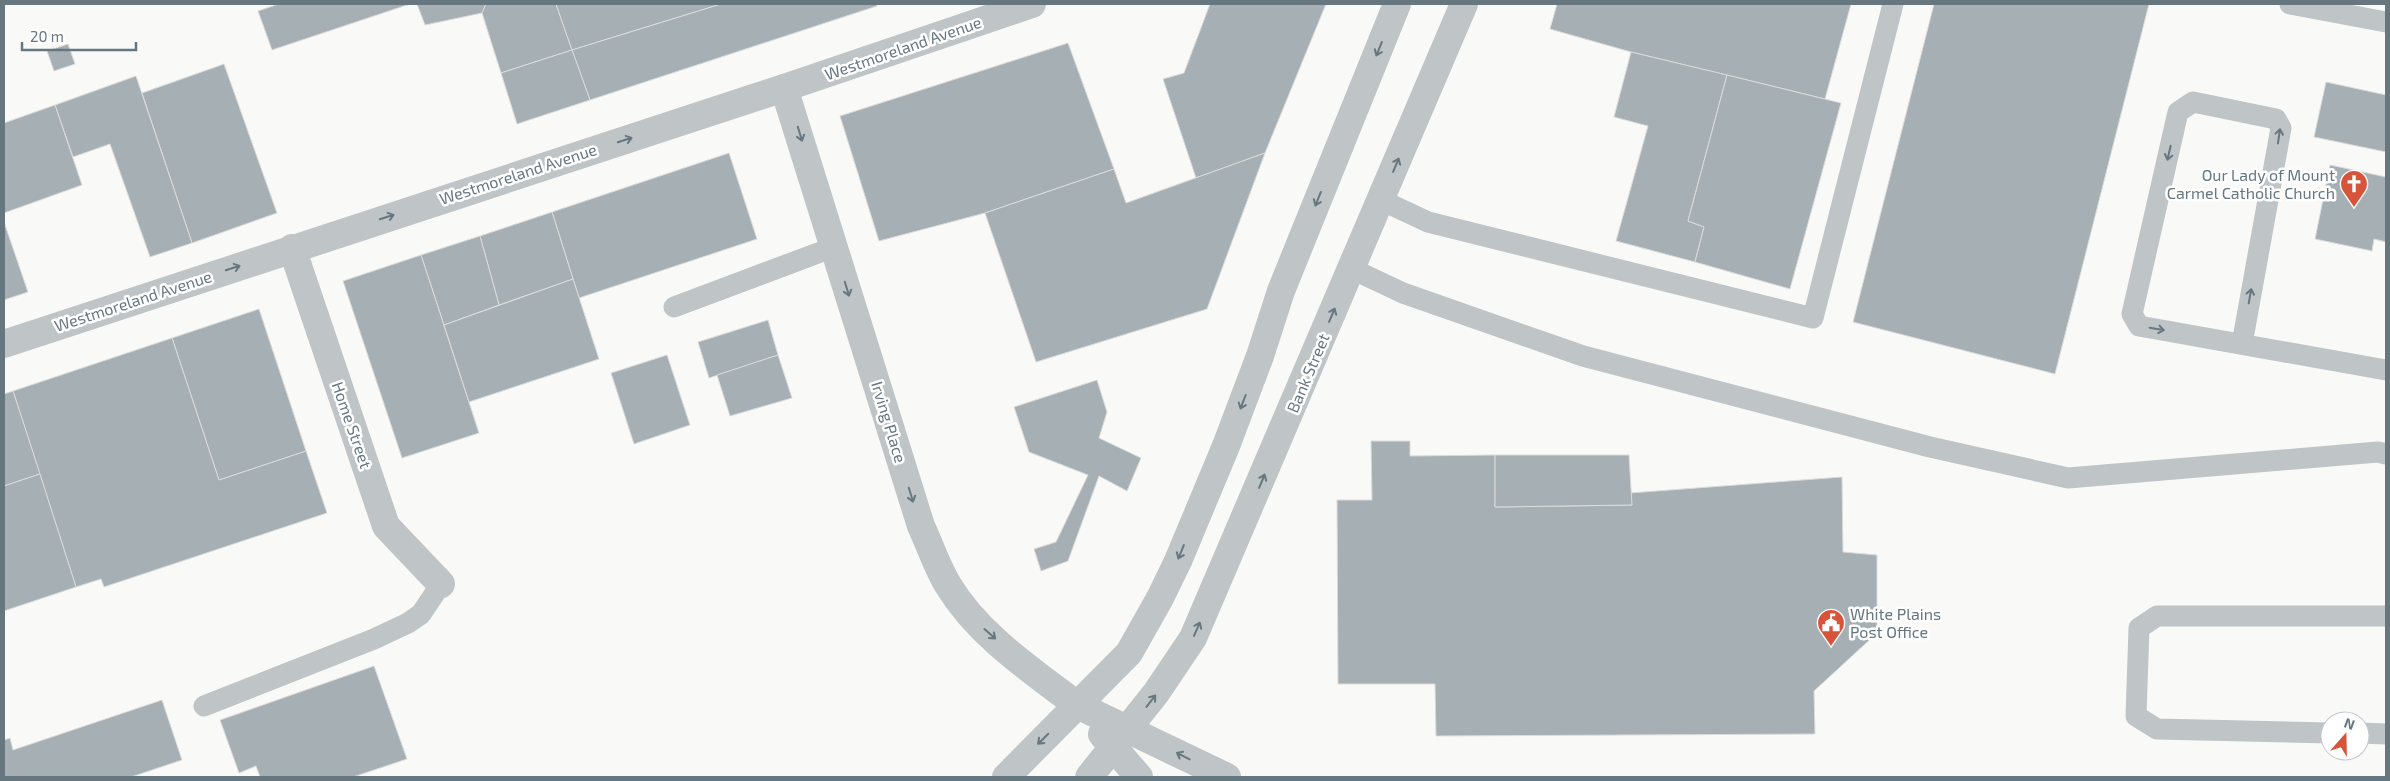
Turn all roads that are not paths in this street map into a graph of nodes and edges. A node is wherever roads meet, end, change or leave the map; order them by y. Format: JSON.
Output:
{"nodes":[{"id":1,"x":1032,"y":4,"type":"edge"},
{"id":2,"x":1397,"y":4,"type":"edge"},
{"id":3,"x":1464,"y":4,"type":"edge"},
{"id":4,"x":1893,"y":4,"type":"edge"},
{"id":5,"x":2290,"y":4,"type":"edge"},
{"id":6,"x":2386,"y":22,"type":"edge"},
{"id":7,"x":784,"y":88,"type":"junction"},
{"id":8,"x":1381,"y":200,"type":"junction"},
{"id":9,"x":834,"y":246,"type":"junction"},
{"id":10,"x":292,"y":248,"type":"junction"},
{"id":11,"x":1352,"y":269,"type":"junction"},
{"id":12,"x":674,"y":306,"type":"dead end"},
{"id":13,"x":4,"y":344,"type":"edge"},
{"id":14,"x":2242,"y":344,"type":"junction"},
{"id":15,"x":2386,"y":370,"type":"edge"},
{"id":16,"x":2386,"y":454,"type":"edge"},
{"id":17,"x":441,"y":584,"type":"joint"},
{"id":18,"x":2386,"y":616,"type":"edge"},
{"id":19,"x":1077,"y":705,"type":"junction"},
{"id":20,"x":204,"y":706,"type":"dead end"},
{"id":21,"x":2320,"y":733,"type":"edge"},
{"id":22,"x":2370,"y":733,"type":"edge"},
{"id":23,"x":2386,"y":734,"type":"edge"},
{"id":24,"x":1121,"y":738,"type":"junction"},
{"id":25,"x":1006,"y":777,"type":"edge"},
{"id":26,"x":1090,"y":777,"type":"edge"},
{"id":27,"x":1139,"y":777,"type":"edge"},
{"id":28,"x":1227,"y":777,"type":"edge"}],
"edges":[{"from":1,"to":7,"type":"street","name":"Westmoreland Avenue"},
{"from":2,"to":19,"type":"street","one_way":true},
{"from":8,"to":3,"type":"street","name":"Bank Street","one_way":true},
{"from":4,"to":8,"type":"lane"},
{"from":5,"to":6,"type":"lane"},
{"from":7,"to":9,"type":"street","name":"Irving Place","one_way":true},
{"from":10,"to":7,"type":"street","name":"Westmoreland Avenue","one_way":true},
{"from":8,"to":11,"type":"street","name":"Bank Street"},
{"from":9,"to":12,"type":"lane"},
{"from":9,"to":19,"type":"street","name":"Irving Place","one_way":true},
{"from":13,"to":10,"type":"street","name":"Westmoreland Avenue","one_way":true},
{"from":10,"to":17,"type":"street","name":"Home Street"},
{"from":11,"to":16,"type":"lane"},
{"from":24,"to":11,"type":"street","name":"Bank Street","one_way":true},
{"from":14,"to":14,"type":"lane","one_way":true},
{"from":14,"to":15,"type":"lane"},
{"from":17,"to":20,"type":"lane"},
{"from":18,"to":21,"type":"lane"},
{"from":19,"to":24,"type":"street","name":"Irving Place"},
{"from":19,"to":25,"type":"street","one_way":true},
{"from":22,"to":23,"type":"lane"},
{"from":24,"to":26,"type":"street","name":"Bank Street"},
{"from":24,"to":27,"type":"street"},
{"from":28,"to":24,"type":"street","name":"Irving Place","one_way":true}]}
